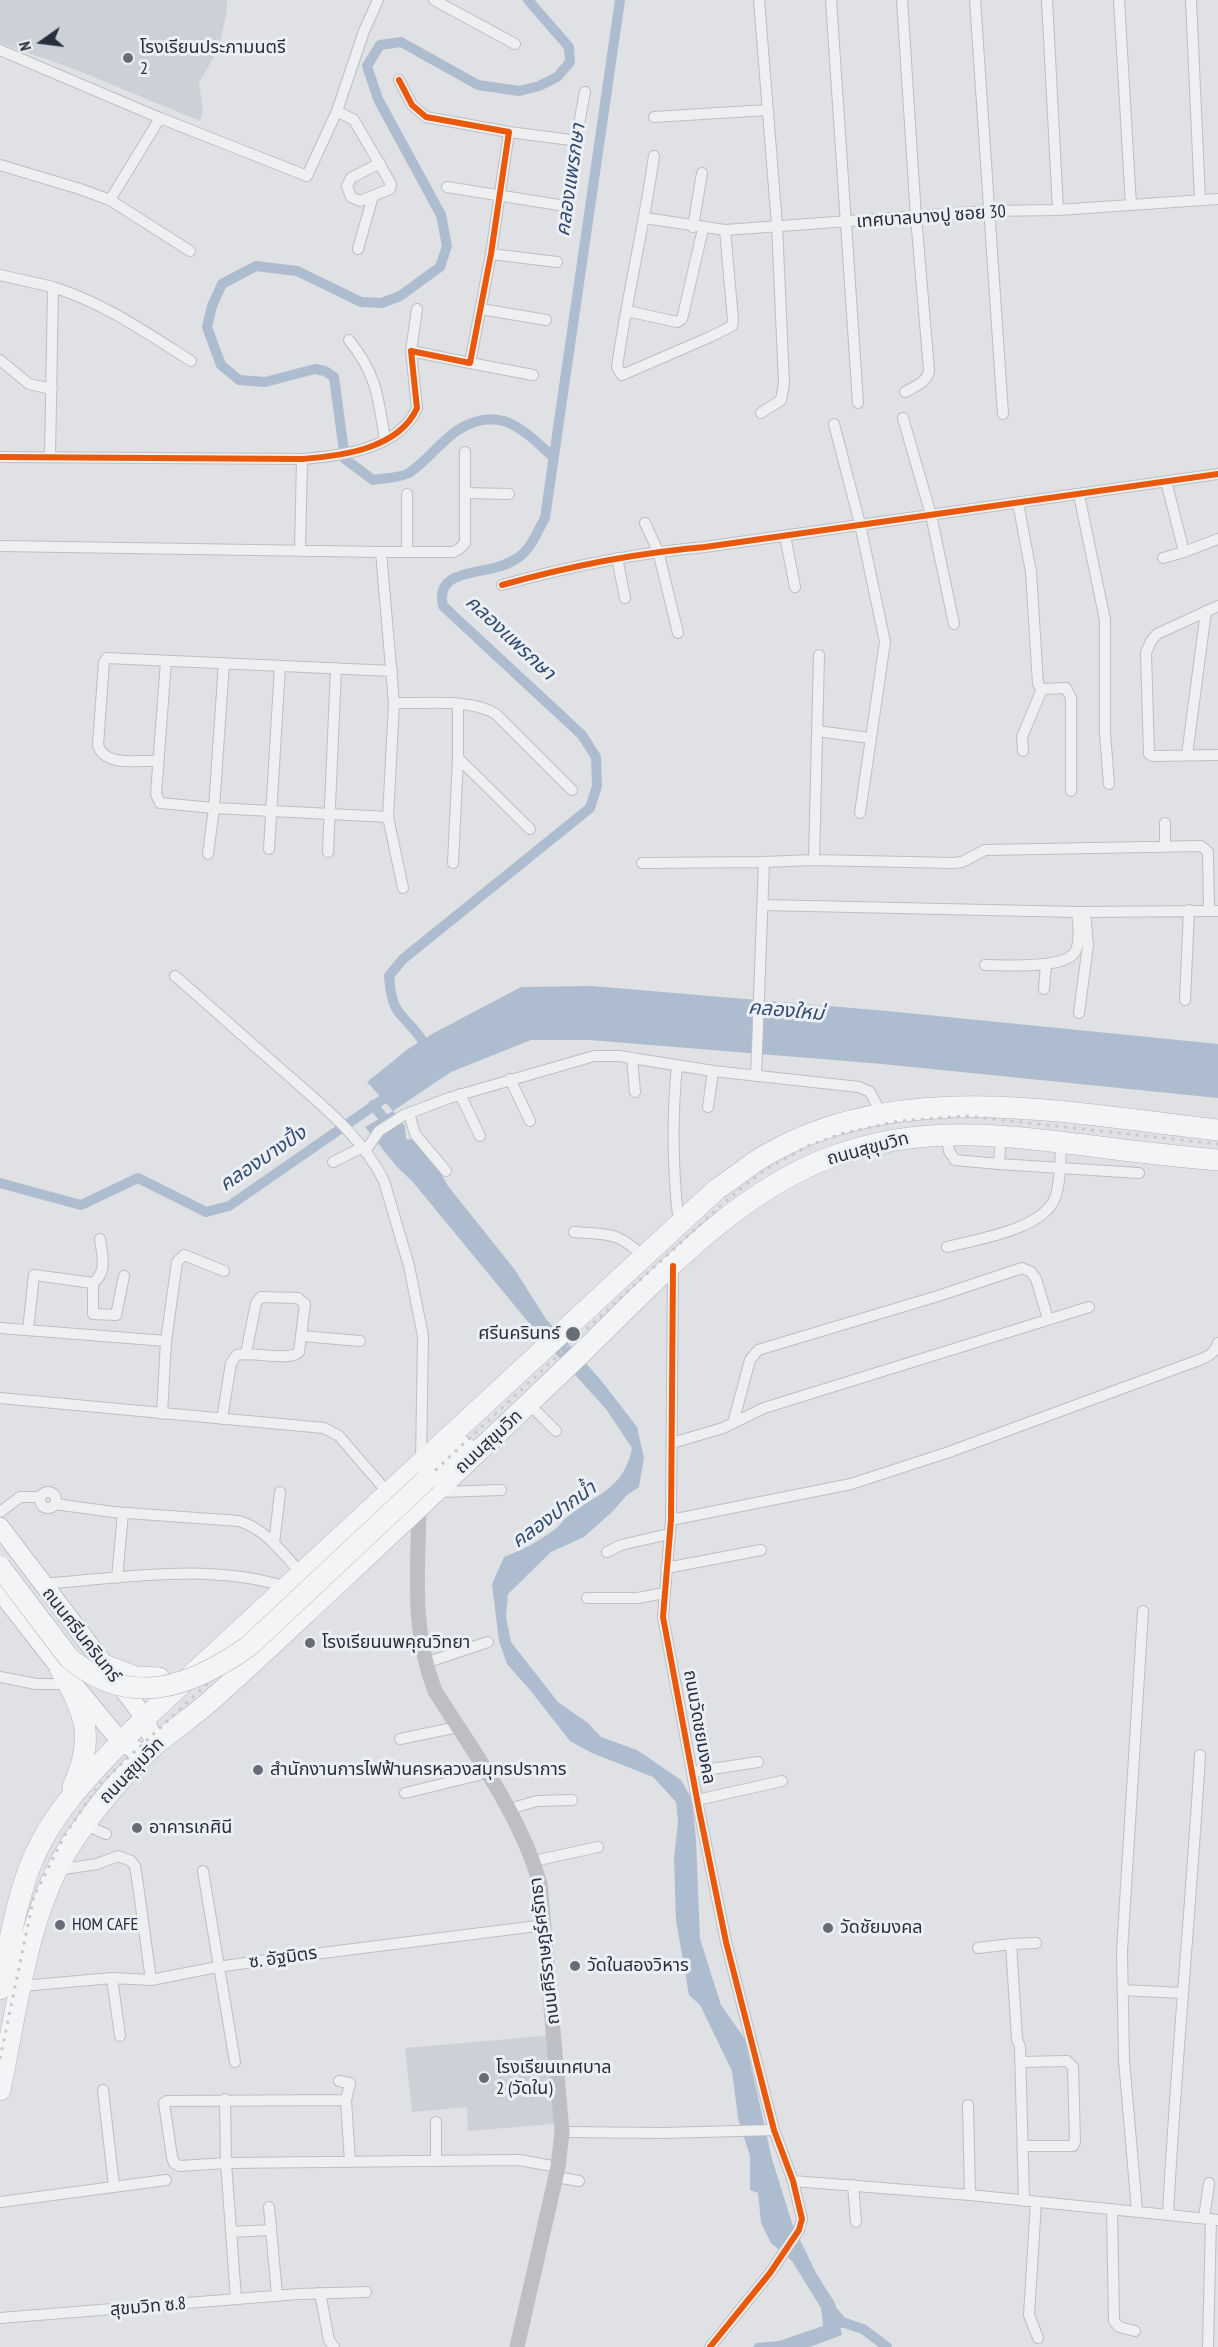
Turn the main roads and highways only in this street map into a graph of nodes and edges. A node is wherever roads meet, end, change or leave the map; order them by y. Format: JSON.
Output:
{"nodes":[{"id":1,"x":1218,"y":1130,"type":"edge"},
{"id":2,"x":1218,"y":1160,"type":"edge"},
{"id":3,"x":428,"y":1478,"type":"junction"},
{"id":4,"x":0,"y":1527,"type":"edge"},
{"id":5,"x":0,"y":1567,"type":"edge"},
{"id":6,"x":0,"y":1591,"type":"edge"},
{"id":7,"x":65,"y":1615,"type":"junction"},
{"id":8,"x":32,"y":1633,"type":"junction"},
{"id":9,"x":208,"y":1660,"type":"junction"},
{"id":10,"x":104,"y":1665,"type":"junction"},
{"id":11,"x":64,"y":1676,"type":"junction"},
{"id":12,"x":184,"y":1682,"type":"junction"},
{"id":13,"x":205,"y":1705,"type":"junction"},
{"id":14,"x":145,"y":1718,"type":"junction"},
{"id":15,"x":121,"y":1742,"type":"junction"},
{"id":16,"x":150,"y":1750,"type":"junction"},
{"id":17,"x":65,"y":1804,"type":"junction"},
{"id":18,"x":85,"y":1825,"type":"junction"},
{"id":19,"x":2,"y":1966,"type":"edge"},
{"id":20,"x":0,"y":1989,"type":"edge"},
{"id":21,"x":0,"y":2090,"type":"edge"}],
"edges":[{"from":1,"to":3,"type":"highway","name":"ถนนสุขุมวิท"},
{"from":2,"to":3,"type":"highway","name":"ถนนสุขุมวิท"},
{"from":3,"to":5,"type":"highway","bridge":true},
{"from":3,"to":9,"type":"highway","name":"ถนนสุขุมวิท"},
{"from":3,"to":13,"type":"highway","name":"ถนนสุขุมวิท"},
{"from":4,"to":7,"type":"main road","name":"ถนนศรีนครินทร์"},
{"from":6,"to":8,"type":"main road","name":"ถนนศรีนครินทร์"},
{"from":7,"to":8,"type":"main road"},
{"from":7,"to":10,"type":"main road","name":"ถนนศรีนครินทร์"},
{"from":8,"to":11,"type":"main road","name":"ถนนศรีนครินทร์"},
{"from":9,"to":10,"type":"highway"},
{"from":9,"to":12,"type":"highway","name":"ถนนสุขุมวิท"},
{"from":10,"to":14,"type":"main road","name":"ถนนศรีนครินทร์"},
{"from":11,"to":15,"type":"main road","name":"ถนนศรีนครินทร์"},
{"from":11,"to":17,"type":"highway"},
{"from":12,"to":13,"type":"highway"},
{"from":12,"to":14,"type":"highway","name":"ถนนสุขุมวิท"},
{"from":13,"to":16,"type":"highway","name":"ถนนสุขุมวิท"},
{"from":14,"to":15,"type":"highway","name":"ถนนสุขุมวิท"},
{"from":14,"to":16,"type":"main road","name":"ถนนศรีนครินทร์"},
{"from":15,"to":16,"type":"main road","name":"ถนนศรีนครินทร์"},
{"from":15,"to":17,"type":"highway","name":"ถนนสุขุมวิท"},
{"from":16,"to":18,"type":"highway","name":"ถนนสุขุมวิท"},
{"from":17,"to":18,"type":"highway"},
{"from":17,"to":19,"type":"highway","name":"ถนนสุขุมวิท"},
{"from":18,"to":21,"type":"highway","name":"ถนนสุขุมวิท"},
{"from":19,"to":20,"type":"highway","name":"ถนนสุขุมวิท"}]}
